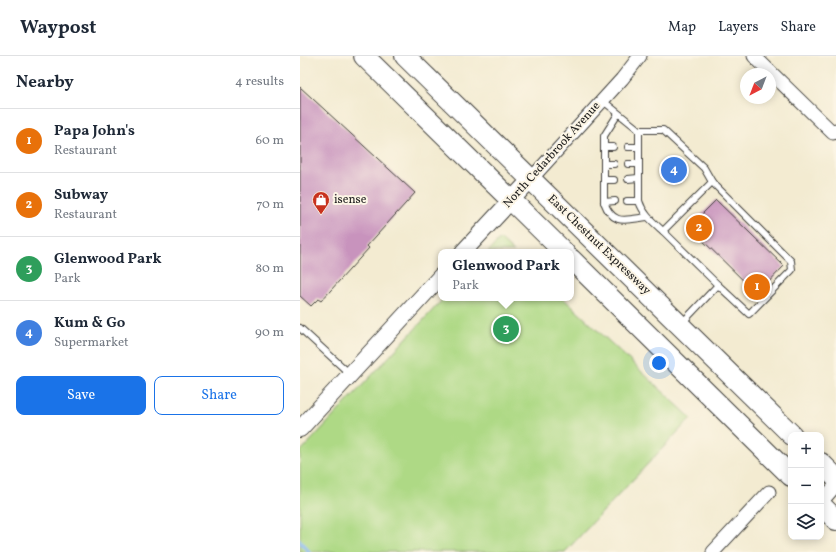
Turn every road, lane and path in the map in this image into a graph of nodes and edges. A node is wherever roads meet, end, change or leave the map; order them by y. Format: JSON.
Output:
{"nodes":[{"id":1,"x":364,"y":56,"type":"edge"},
{"id":2,"x":405,"y":56,"type":"edge"},
{"id":3,"x":640,"y":56,"type":"edge"},
{"id":4,"x":754,"y":56,"type":"edge"},
{"id":5,"x":602,"y":100,"type":"junction"},
{"id":6,"x":618,"y":114,"type":"junction"},
{"id":7,"x":639,"y":130,"type":"junction"},
{"id":8,"x":835,"y":131,"type":"edge"},
{"id":9,"x":604,"y":147,"type":"junction"},
{"id":10,"x":613,"y":147,"type":"dead end"},
{"id":11,"x":628,"y":147,"type":"dead end"},
{"id":12,"x":638,"y":147,"type":"junction"},
{"id":13,"x":604,"y":164,"type":"junction"},
{"id":14,"x":614,"y":164,"type":"dead end"},
{"id":15,"x":628,"y":164,"type":"dead end"},
{"id":16,"x":638,"y":164,"type":"junction"},
{"id":17,"x":638,"y":178,"type":"junction"},
{"id":18,"x":531,"y":179,"type":"junction"},
{"id":19,"x":628,"y":179,"type":"dead end"},
{"id":20,"x":604,"y":180,"type":"junction"},
{"id":21,"x":614,"y":180,"type":"dead end"},
{"id":22,"x":712,"y":182,"type":"junction"},
{"id":23,"x":512,"y":200,"type":"junction"},
{"id":24,"x":615,"y":201,"type":"dead end"},
{"id":25,"x":627,"y":201,"type":"dead end"},
{"id":26,"x":639,"y":201,"type":"junction"},
{"id":27,"x":604,"y":202,"type":"junction"},
{"id":28,"x":647,"y":217,"type":"junction"},
{"id":29,"x":663,"y":231,"type":"junction"},
{"id":30,"x":466,"y":249,"type":"edge"},
{"id":31,"x":561,"y":249,"type":"edge"},
{"id":32,"x":574,"y":261,"type":"edge"},
{"id":33,"x":438,"y":279,"type":"edge"},
{"id":34,"x":718,"y":285,"type":"junction"},
{"id":35,"x":680,"y":325,"type":"junction"},
{"id":36,"x":300,"y":328,"type":"edge"},
{"id":37,"x":350,"y":374,"type":"junction"},
{"id":38,"x":300,"y":429,"type":"edge"},
{"id":39,"x":789,"y":432,"type":"edge"},
{"id":40,"x":824,"y":466,"type":"edge"},
{"id":41,"x":788,"y":473,"type":"edge"},
{"id":42,"x":836,"y":478,"type":"edge"},
{"id":43,"x":836,"y":485,"type":"edge"},
{"id":44,"x":769,"y":492,"type":"dead end"},
{"id":45,"x":824,"y":499,"type":"edge"},
{"id":46,"x":824,"y":508,"type":"edge"},
{"id":47,"x":836,"y":520,"type":"edge"},
{"id":48,"x":713,"y":552,"type":"edge"}],
"edges":[{"from":1,"to":23,"type":"main road"},
{"from":2,"to":18,"type":"main road","name":"East Chestnut Expressway"},
{"from":3,"to":5,"type":"street","name":"North Cedarbrook Avenue"},
{"from":4,"to":8,"type":"street"},
{"from":5,"to":6,"type":"lane"},
{"from":5,"to":18,"type":"street","name":"North Cedarbrook Avenue"},
{"from":6,"to":7,"type":"lane"},
{"from":6,"to":9,"type":"lane"},
{"from":7,"to":12,"type":"lane"},
{"from":7,"to":22,"type":"lane"},
{"from":9,"to":10,"type":"lane"},
{"from":9,"to":13,"type":"lane"},
{"from":11,"to":12,"type":"lane"},
{"from":12,"to":16,"type":"lane"},
{"from":13,"to":14,"type":"lane"},
{"from":13,"to":20,"type":"lane"},
{"from":15,"to":16,"type":"lane"},
{"from":16,"to":17,"type":"lane"},
{"from":17,"to":19,"type":"lane"},
{"from":17,"to":26,"type":"lane"},
{"from":18,"to":23,"type":"street","name":"North Cedarbrook Avenue"},
{"from":18,"to":35,"type":"main road","name":"East Chestnut Expressway"},
{"from":20,"to":21,"type":"lane"},
{"from":20,"to":27,"type":"lane"},
{"from":22,"to":29,"type":"lane"},
{"from":22,"to":34,"type":"lane"},
{"from":23,"to":30,"type":"street","name":"North Cedarbrook Avenue"},
{"from":23,"to":31,"type":"main road"},
{"from":24,"to":27,"type":"lane"},
{"from":25,"to":26,"type":"lane"},
{"from":26,"to":28,"type":"lane"},
{"from":27,"to":28,"type":"lane"},
{"from":28,"to":29,"type":"lane"},
{"from":29,"to":34,"type":"lane"},
{"from":32,"to":41,"type":"main road"},
{"from":33,"to":37,"type":"street"},
{"from":34,"to":35,"type":"lane"},
{"from":35,"to":39,"type":"main road","name":"East Chestnut Expressway"},
{"from":36,"to":37,"type":"lane"},
{"from":37,"to":38,"type":"street"},
{"from":40,"to":42,"type":"main road"},
{"from":43,"to":45,"type":"street"},
{"from":44,"to":48,"type":"street"},
{"from":46,"to":47,"type":"main road"}]}
